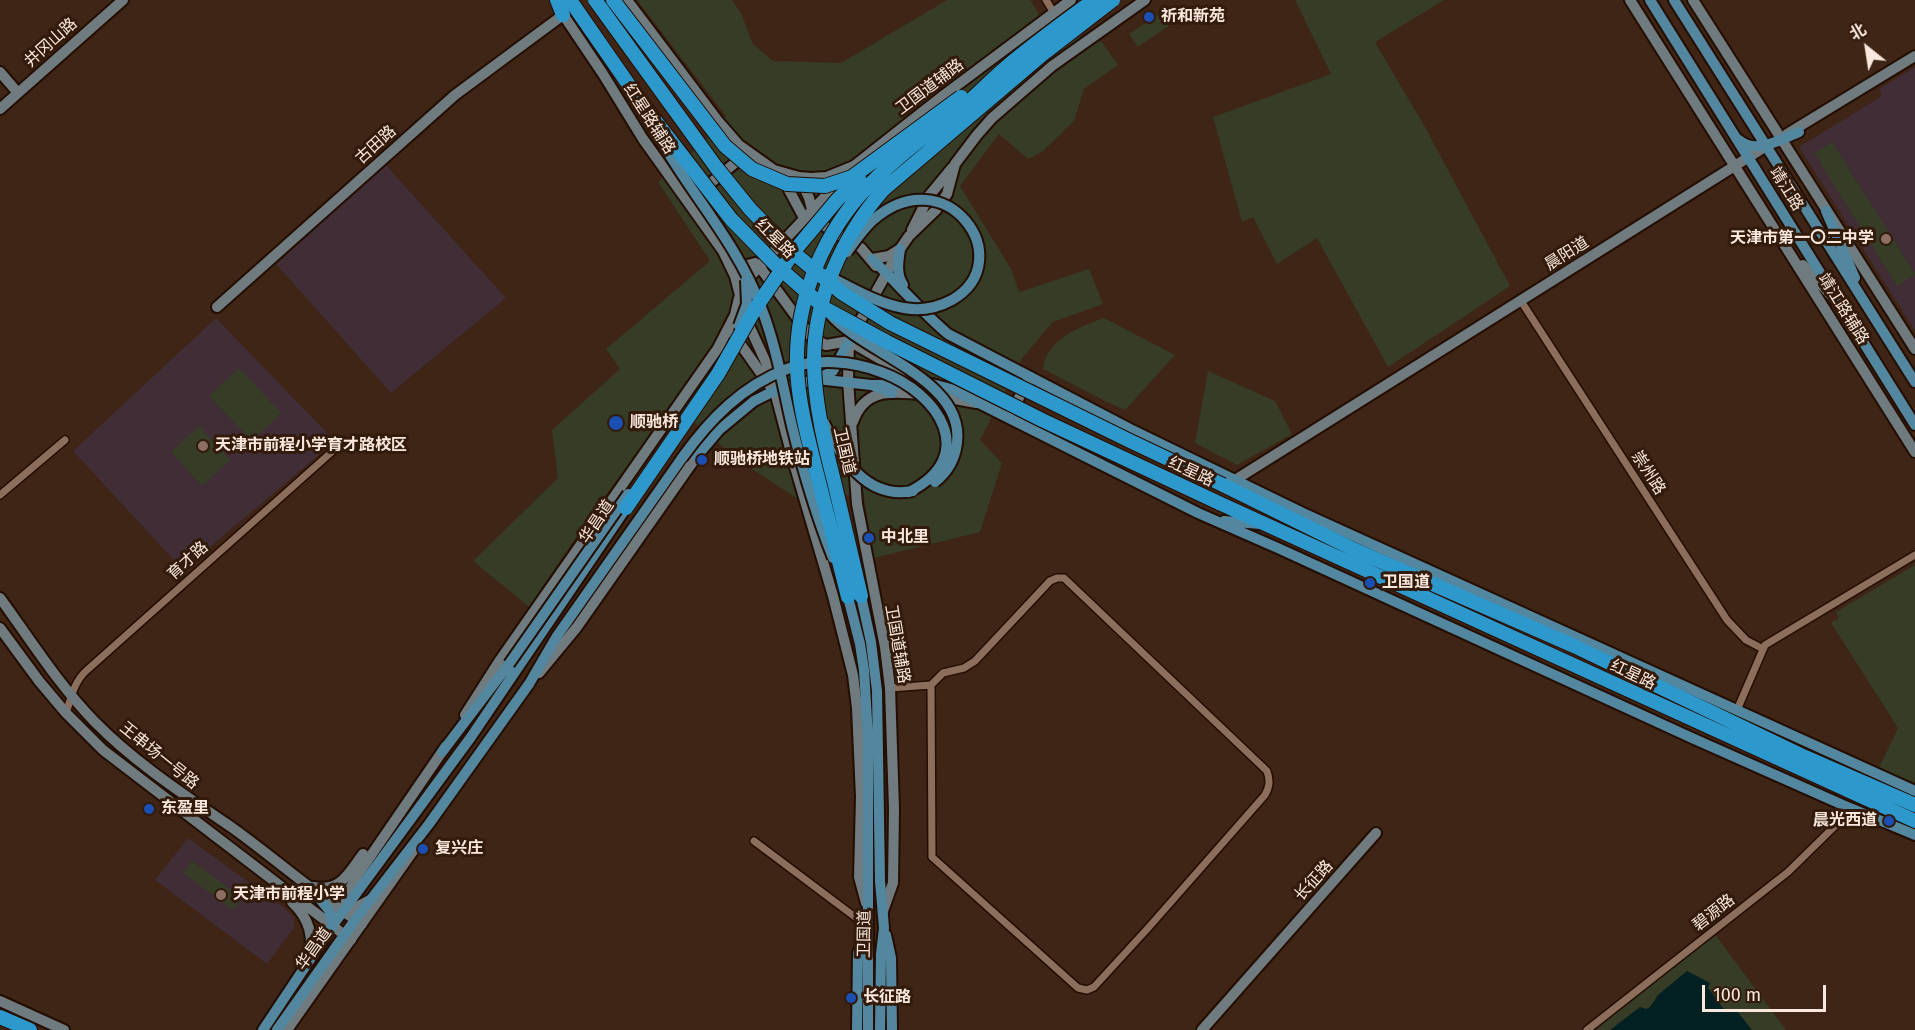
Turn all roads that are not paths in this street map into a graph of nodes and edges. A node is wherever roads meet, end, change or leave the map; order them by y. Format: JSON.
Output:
{"nodes":[{"id":1,"x":117,"y":0,"type":"edge"},
{"id":2,"x":123,"y":0,"type":"edge"},
{"id":3,"x":555,"y":0,"type":"edge"},
{"id":4,"x":595,"y":0,"type":"edge"},
{"id":5,"x":613,"y":0,"type":"edge"},
{"id":6,"x":627,"y":0,"type":"edge"},
{"id":7,"x":1046,"y":0,"type":"edge"},
{"id":8,"x":1071,"y":0,"type":"edge"},
{"id":9,"x":1093,"y":0,"type":"edge"},
{"id":10,"x":1113,"y":0,"type":"edge"},
{"id":11,"x":1145,"y":0,"type":"edge"},
{"id":12,"x":1629,"y":0,"type":"edge"},
{"id":13,"x":1650,"y":0,"type":"edge"},
{"id":14,"x":1674,"y":0,"type":"edge"},
{"id":15,"x":1693,"y":0,"type":"edge"},
{"id":16,"x":572,"y":2,"type":"edge"},
{"id":17,"x":1054,"y":13,"type":"junction"},
{"id":18,"x":562,"y":15,"type":"junction"},
{"id":19,"x":1109,"y":24,"type":"junction"},
{"id":20,"x":1915,"y":56,"type":"edge"},
{"id":21,"x":1915,"y":61,"type":"edge"},
{"id":22,"x":1004,"y":69,"type":"junction"},
{"id":23,"x":0,"y":72,"type":"edge"},
{"id":24,"x":16,"y":92,"type":"junction"},
{"id":25,"x":638,"y":98,"type":"junction"},
{"id":26,"x":937,"y":100,"type":"junction"},
{"id":27,"x":0,"y":103,"type":"edge"},
{"id":28,"x":0,"y":109,"type":"edge"},
{"id":29,"x":1753,"y":126,"type":"junction"},
{"id":30,"x":1798,"y":130,"type":"junction"},
{"id":31,"x":977,"y":135,"type":"junction"},
{"id":32,"x":1737,"y":138,"type":"junction"},
{"id":33,"x":1774,"y":142,"type":"junction"},
{"id":34,"x":748,"y":153,"type":"junction"},
{"id":35,"x":882,"y":156,"type":"junction"},
{"id":36,"x":1750,"y":159,"type":"junction"},
{"id":37,"x":854,"y":165,"type":"junction"},
{"id":38,"x":1735,"y":168,"type":"junction"},
{"id":39,"x":784,"y":173,"type":"junction"},
{"id":40,"x":799,"y":177,"type":"junction"},
{"id":41,"x":688,"y":201,"type":"junction"},
{"id":42,"x":1826,"y":211,"type":"junction"},
{"id":43,"x":810,"y":216,"type":"junction"},
{"id":44,"x":1786,"y":248,"type":"junction"},
{"id":45,"x":900,"y":249,"type":"junction"},
{"id":46,"x":723,"y":251,"type":"junction"},
{"id":47,"x":872,"y":259,"type":"junction"},
{"id":48,"x":759,"y":266,"type":"junction"},
{"id":49,"x":809,"y":267,"type":"junction"},
{"id":50,"x":744,"y":271,"type":"junction"},
{"id":51,"x":833,"y":272,"type":"junction"},
{"id":52,"x":886,"y":273,"type":"junction"},
{"id":53,"x":880,"y":284,"type":"junction"},
{"id":54,"x":739,"y":288,"type":"junction"},
{"id":55,"x":1860,"y":292,"type":"junction"},
{"id":56,"x":908,"y":293,"type":"junction"},
{"id":57,"x":1522,"y":303,"type":"junction"},
{"id":58,"x":1839,"y":304,"type":"junction"},
{"id":59,"x":217,"y":307,"type":"dead end"},
{"id":60,"x":825,"y":309,"type":"junction"},
{"id":61,"x":729,"y":328,"type":"junction"},
{"id":62,"x":849,"y":341,"type":"junction"},
{"id":63,"x":1915,"y":349,"type":"edge"},
{"id":64,"x":1030,"y":377,"type":"junction"},
{"id":65,"x":818,"y":379,"type":"junction"},
{"id":66,"x":848,"y":381,"type":"junction"},
{"id":67,"x":1915,"y":381,"type":"edge"},
{"id":68,"x":923,"y":384,"type":"junction"},
{"id":69,"x":883,"y":388,"type":"junction"},
{"id":70,"x":774,"y":391,"type":"junction"},
{"id":71,"x":979,"y":404,"type":"junction"},
{"id":72,"x":819,"y":413,"type":"junction"},
{"id":73,"x":1008,"y":419,"type":"junction"},
{"id":74,"x":1915,"y":424,"type":"edge"},
{"id":75,"x":852,"y":425,"type":"junction"},
{"id":76,"x":65,"y":440,"type":"dead end"},
{"id":77,"x":344,"y":441,"type":"dead end"},
{"id":78,"x":1915,"y":452,"type":"edge"},
{"id":79,"x":697,"y":456,"type":"joint"},
{"id":80,"x":1229,"y":482,"type":"junction"},
{"id":81,"x":1256,"y":490,"type":"junction"},
{"id":82,"x":909,"y":492,"type":"junction"},
{"id":83,"x":0,"y":495,"type":"edge"},
{"id":84,"x":857,"y":504,"type":"junction"},
{"id":85,"x":1266,"y":506,"type":"junction"},
{"id":86,"x":626,"y":508,"type":"joint"},
{"id":87,"x":809,"y":514,"type":"junction"},
{"id":88,"x":1239,"y":522,"type":"junction"},
{"id":89,"x":1915,"y":555,"type":"edge"},
{"id":90,"x":854,"y":597,"type":"junction"},
{"id":91,"x":0,"y":598,"type":"edge"},
{"id":92,"x":0,"y":628,"type":"edge"},
{"id":93,"x":1763,"y":649,"type":"junction"},
{"id":94,"x":529,"y":684,"type":"junction"},
{"id":95,"x":931,"y":685,"type":"junction"},
{"id":96,"x":890,"y":688,"type":"junction"},
{"id":97,"x":72,"y":695,"type":"junction"},
{"id":98,"x":1737,"y":710,"type":"junction"},
{"id":99,"x":66,"y":713,"type":"junction"},
{"id":100,"x":442,"y":752,"type":"junction"},
{"id":101,"x":1915,"y":791,"type":"edge"},
{"id":102,"x":1843,"y":805,"type":"junction"},
{"id":103,"x":1915,"y":805,"type":"edge"},
{"id":104,"x":1915,"y":820,"type":"edge"},
{"id":105,"x":429,"y":824,"type":"junction"},
{"id":106,"x":390,"y":825,"type":"junction"},
{"id":107,"x":1376,"y":833,"type":"dead end"},
{"id":108,"x":212,"y":834,"type":"junction"},
{"id":109,"x":1915,"y":835,"type":"edge"},
{"id":110,"x":754,"y":841,"type":"dead end"},
{"id":111,"x":310,"y":887,"type":"junction"},
{"id":112,"x":370,"y":900,"type":"junction"},
{"id":113,"x":867,"y":906,"type":"junction"},
{"id":114,"x":329,"y":910,"type":"junction"},
{"id":115,"x":343,"y":911,"type":"junction"},
{"id":116,"x":883,"y":912,"type":"junction"},
{"id":117,"x":358,"y":922,"type":"junction"},
{"id":118,"x":333,"y":926,"type":"junction"},
{"id":119,"x":867,"y":928,"type":"junction"},
{"id":120,"x":884,"y":928,"type":"junction"},
{"id":121,"x":347,"y":938,"type":"junction"},
{"id":122,"x":328,"y":956,"type":"junction"},
{"id":123,"x":308,"y":966,"type":"junction"},
{"id":124,"x":0,"y":1001,"type":"edge"},
{"id":125,"x":0,"y":1017,"type":"edge"},
{"id":126,"x":30,"y":1030,"type":"edge"},
{"id":127,"x":64,"y":1030,"type":"edge"},
{"id":128,"x":263,"y":1030,"type":"edge"},
{"id":129,"x":277,"y":1030,"type":"edge"},
{"id":130,"x":287,"y":1030,"type":"edge"},
{"id":131,"x":857,"y":1030,"type":"edge"},
{"id":132,"x":868,"y":1030,"type":"edge"},
{"id":133,"x":880,"y":1030,"type":"edge"},
{"id":134,"x":892,"y":1030,"type":"edge"},
{"id":135,"x":1202,"y":1030,"type":"edge"},
{"id":136,"x":1587,"y":1030,"type":"edge"}],
"edges":[{"from":1,"to":24,"type":"street","name":"井冈山路"},
{"from":2,"to":24,"type":"street","name":"井冈山路"},
{"from":3,"to":18,"type":"highway"},
{"from":4,"to":49,"type":"highway","name":"红星路","bridge":true},
{"from":5,"to":35,"type":"highway","bridge":true},
{"from":6,"to":34,"type":"street"},
{"from":7,"to":17,"type":"street"},
{"from":8,"to":17,"type":"street","name":"卫国道辅路"},
{"from":9,"to":19,"type":"street"},
{"from":9,"to":22,"type":"highway","name":"卫国道","bridge":true},
{"from":10,"to":51,"type":"highway","name":"卫国道","bridge":true},
{"from":11,"to":19,"type":"street"},
{"from":12,"to":38,"type":"street","name":"靖江路辅路"},
{"from":13,"to":32,"type":"main road","name":"靖江路"},
{"from":14,"to":29,"type":"main road","name":"靖江路"},
{"from":15,"to":33,"type":"street"},
{"from":16,"to":25,"type":"highway","name":"红星路"},
{"from":17,"to":26,"type":"street","name":"卫国道辅路"},
{"from":18,"to":41,"type":"street","name":"红星路辅路"},
{"from":18,"to":59,"type":"street","name":"古田路"},
{"from":19,"to":31,"type":"street"},
{"from":20,"to":30,"type":"street"},
{"from":21,"to":30,"type":"street"},
{"from":22,"to":35,"type":"highway","name":"卫国道","bridge":true},
{"from":22,"to":90,"type":"highway","name":"卫国道","bridge":true},
{"from":23,"to":24,"type":"street"},
{"from":24,"to":27,"type":"street","name":"井冈山路"},
{"from":24,"to":28,"type":"street","name":"井冈山路"},
{"from":25,"to":50,"type":"main road","bridge":true},
{"from":25,"to":60,"type":"highway","name":"红星路","bridge":true},
{"from":26,"to":31,"type":"street"},
{"from":26,"to":37,"type":"street","name":"卫国道辅路"},
{"from":29,"to":33,"type":"main road","name":"靖江路"},
{"from":29,"to":33,"type":"street"},
{"from":30,"to":33,"type":"main road"},
{"from":31,"to":45,"type":"street"},
{"from":32,"to":33,"type":"main road"},
{"from":32,"to":36,"type":"main road","name":"靖江路"},
{"from":33,"to":36,"type":"street","name":"晨阳道"},
{"from":33,"to":42,"type":"street"},
{"from":33,"to":55,"type":"main road","name":"靖江路"},
{"from":34,"to":39,"type":"street"},
{"from":34,"to":41,"type":"street"},
{"from":35,"to":86,"type":"highway","name":"华昌道","bridge":true},
{"from":36,"to":38,"type":"street","name":"晨阳道"},
{"from":36,"to":58,"type":"main road","name":"靖江路"},
{"from":37,"to":40,"type":"street","name":"卫国道辅路"},
{"from":37,"to":43,"type":"street"},
{"from":38,"to":44,"type":"street","name":"靖江路辅路"},
{"from":38,"to":57,"type":"street","name":"晨阳道"},
{"from":39,"to":40,"type":"street"},
{"from":39,"to":43,"type":"street"},
{"from":40,"to":43,"type":"street"},
{"from":41,"to":46,"type":"street","name":"红星路辅路"},
{"from":42,"to":55,"type":"main road"},
{"from":42,"to":63,"type":"street"},
{"from":43,"to":47,"type":"street"},
{"from":43,"to":48,"type":"street"},
{"from":44,"to":58,"type":"street"},
{"from":44,"to":78,"type":"street","name":"靖江路辅路"},
{"from":45,"to":47,"type":"street"},
{"from":45,"to":52,"type":"street"},
{"from":45,"to":56,"type":"main road"},
{"from":46,"to":48,"type":"street","name":"红星路辅路"},
{"from":46,"to":54,"type":"street","name":"红星路辅路"},
{"from":47,"to":52,"type":"main road"},
{"from":47,"to":53,"type":"street"},
{"from":48,"to":54,"type":"street"},
{"from":48,"to":62,"type":"street"},
{"from":49,"to":51,"type":"main road","bridge":true},
{"from":49,"to":80,"type":"highway","name":"红星路","bridge":true},
{"from":50,"to":90,"type":"main road","bridge":true},
{"from":50,"to":100,"type":"main road","name":"华昌道","bridge":true},
{"from":51,"to":72,"type":"highway","name":"卫国道","bridge":true},
{"from":52,"to":53,"type":"street"},
{"from":52,"to":56,"type":"main road"},
{"from":53,"to":62,"type":"street"},
{"from":54,"to":61,"type":"street","name":"华昌道"},
{"from":54,"to":70,"type":"street","name":"红星路辅路"},
{"from":55,"to":67,"type":"main road","name":"靖江路"},
{"from":56,"to":64,"type":"main road"},
{"from":57,"to":80,"type":"street","name":"晨阳道"},
{"from":57,"to":81,"type":"street","name":"晨阳道"},
{"from":57,"to":93,"type":"street","name":"崇州路"},
{"from":58,"to":74,"type":"main road","name":"靖江路"},
{"from":60,"to":82,"type":"main road","bridge":true},
{"from":60,"to":88,"type":"highway","name":"红星路","bridge":true},
{"from":61,"to":70,"type":"street"},
{"from":61,"to":100,"type":"street","name":"华昌道"},
{"from":62,"to":65,"type":"main road"},
{"from":62,"to":66,"type":"street","name":"卫国道辅路"},
{"from":62,"to":68,"type":"street"},
{"from":64,"to":73,"type":"street"},
{"from":64,"to":80,"type":"main road"},
{"from":65,"to":66,"type":"main road"},
{"from":65,"to":70,"type":"main road"},
{"from":66,"to":69,"type":"main road"},
{"from":66,"to":75,"type":"street","name":"卫国道辅路"},
{"from":68,"to":69,"type":"main road"},
{"from":68,"to":71,"type":"main road"},
{"from":69,"to":71,"type":"street"},
{"from":69,"to":75,"type":"street"},
{"from":70,"to":79,"type":"main road"},
{"from":70,"to":87,"type":"street"},
{"from":71,"to":73,"type":"main road"},
{"from":72,"to":82,"type":"main road","bridge":true},
{"from":72,"to":90,"type":"highway","name":"卫国道","bridge":true},
{"from":73,"to":88,"type":"main road"},
{"from":75,"to":84,"type":"street","name":"卫国道辅路"},
{"from":76,"to":83,"type":"street"},
{"from":77,"to":97,"type":"street","name":"育才路"},
{"from":79,"to":94,"type":"street","name":"华昌道"},
{"from":80,"to":81,"type":"main road"},
{"from":80,"to":85,"type":"highway","name":"红星路"},
{"from":81,"to":85,"type":"highway"},
{"from":81,"to":98,"type":"main road"},
{"from":82,"to":94,"type":"main road","name":"华昌道","bridge":true},
{"from":84,"to":87,"type":"street"},
{"from":84,"to":96,"type":"street","name":"卫国道辅路"},
{"from":85,"to":103,"type":"highway","name":"红星路"},
{"from":86,"to":115,"type":"main road","name":"华昌道"},
{"from":87,"to":113,"type":"street"},
{"from":88,"to":102,"type":"main road"},
{"from":88,"to":104,"type":"highway","name":"红星路"},
{"from":89,"to":93,"type":"street"},
{"from":90,"to":113,"type":"main road","name":"卫国道"},
{"from":90,"to":116,"type":"main road","name":"卫国道"},
{"from":91,"to":97,"type":"street","name":"王串场一号路"},
{"from":92,"to":99,"type":"street","name":"王串场一号路"},
{"from":93,"to":98,"type":"street"},
{"from":94,"to":105,"type":"main road","name":"华昌道"},
{"from":95,"to":95,"type":"street"},
{"from":95,"to":96,"type":"street"},
{"from":96,"to":116,"type":"street","name":"卫国道辅路"},
{"from":97,"to":99,"type":"street","name":"育才路"},
{"from":97,"to":111,"type":"street","name":"王串场一号路"},
{"from":98,"to":101,"type":"main road"},
{"from":99,"to":108,"type":"street","name":"王串场一号路"},
{"from":100,"to":106,"type":"street","name":"华昌道"},
{"from":102,"to":109,"type":"main road"},
{"from":102,"to":136,"type":"street","name":"碧源路"},
{"from":105,"to":112,"type":"main road","name":"华昌道"},
{"from":105,"to":117,"type":"street"},
{"from":106,"to":111,"type":"street"},
{"from":106,"to":115,"type":"street","name":"华昌道"},
{"from":107,"to":135,"type":"street","name":"长征路"},
{"from":108,"to":114,"type":"street"},
{"from":108,"to":118,"type":"street","name":"王串场一号路"},
{"from":108,"to":123,"type":"street"},
{"from":110,"to":119,"type":"street"},
{"from":111,"to":114,"type":"main road"},
{"from":111,"to":115,"type":"street","name":"王串场一号路"},
{"from":112,"to":115,"type":"street"},
{"from":112,"to":117,"type":"main road","name":"华昌道"},
{"from":113,"to":119,"type":"main road","name":"卫国道"},
{"from":114,"to":115,"type":"street"},
{"from":114,"to":118,"type":"main road"},
{"from":115,"to":117,"type":"street","name":"王串场一号路"},
{"from":115,"to":118,"type":"main road","name":"华昌道"},
{"from":116,"to":120,"type":"main road","name":"卫国道"},
{"from":117,"to":121,"type":"main road","name":"华昌道"},
{"from":118,"to":121,"type":"street","name":"王串场一号路"},
{"from":118,"to":122,"type":"main road"},
{"from":118,"to":123,"type":"main road","name":"华昌道"},
{"from":119,"to":131,"type":"main road"},
{"from":119,"to":132,"type":"main road","name":"卫国道"},
{"from":120,"to":133,"type":"main road","name":"卫国道"},
{"from":120,"to":134,"type":"main road"},
{"from":121,"to":122,"type":"main road","name":"华昌道"},
{"from":121,"to":130,"type":"street"},
{"from":122,"to":129,"type":"main road","name":"华昌道"},
{"from":123,"to":128,"type":"main road","name":"华昌道"},
{"from":124,"to":127,"type":"street"},
{"from":125,"to":126,"type":"highway"}]}
